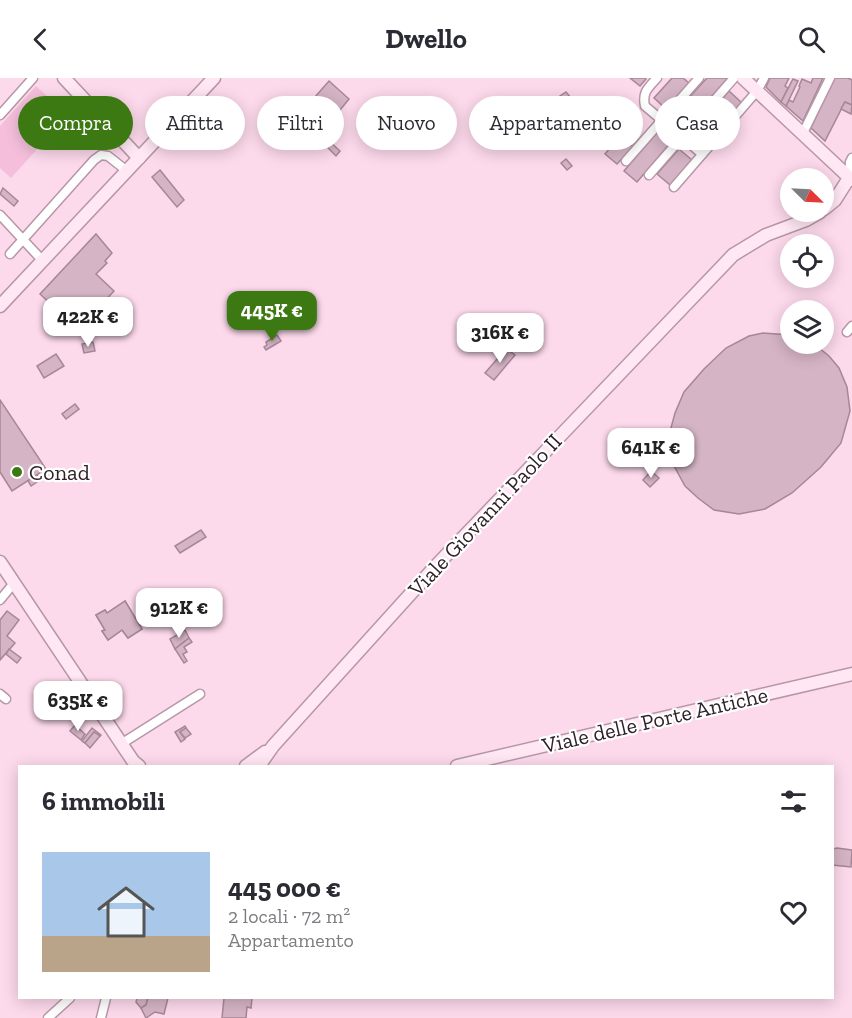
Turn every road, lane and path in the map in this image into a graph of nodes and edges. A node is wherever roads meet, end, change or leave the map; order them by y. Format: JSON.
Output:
{"nodes":[{"id":1,"x":33,"y":78,"type":"edge"},
{"id":2,"x":64,"y":78,"type":"edge"},
{"id":3,"x":214,"y":78,"type":"edge"},
{"id":4,"x":657,"y":78,"type":"edge"},
{"id":5,"x":699,"y":78,"type":"edge"},
{"id":6,"x":734,"y":78,"type":"edge"},
{"id":7,"x":743,"y":78,"type":"edge"},
{"id":8,"x":764,"y":78,"type":"edge"},
{"id":9,"x":830,"y":78,"type":"edge"},
{"id":10,"x":757,"y":91,"type":"junction"},
{"id":11,"x":683,"y":96,"type":"edge"},
{"id":12,"x":718,"y":96,"type":"edge"},
{"id":13,"x":0,"y":115,"type":"edge"},
{"id":14,"x":655,"y":115,"type":"edge"},
{"id":15,"x":655,"y":127,"type":"edge"},
{"id":16,"x":803,"y":133,"type":"junction"},
{"id":17,"x":671,"y":150,"type":"edge"},
{"id":18,"x":697,"y":150,"type":"edge"},
{"id":19,"x":702,"y":154,"type":"junction"},
{"id":20,"x":852,"y":158,"type":"edge"},
{"id":21,"x":139,"y":159,"type":"junction"},
{"id":22,"x":626,"y":161,"type":"dead end"},
{"id":23,"x":127,"y":171,"type":"junction"},
{"id":24,"x":649,"y":175,"type":"dead end"},
{"id":25,"x":851,"y":179,"type":"edge"},
{"id":26,"x":674,"y":187,"type":"dead end"},
{"id":27,"x":834,"y":201,"type":"edge"},
{"id":28,"x":0,"y":215,"type":"edge"},
{"id":29,"x":801,"y":222,"type":"edge"},
{"id":30,"x":24,"y":240,"type":"junction"},
{"id":31,"x":10,"y":254,"type":"dead end"},
{"id":32,"x":42,"y":260,"type":"junction"},
{"id":33,"x":0,"y":306,"type":"edge"},
{"id":34,"x":0,"y":562,"type":"edge"},
{"id":35,"x":14,"y":583,"type":"junction"},
{"id":36,"x":0,"y":600,"type":"edge"},
{"id":37,"x":852,"y":674,"type":"edge"},
{"id":38,"x":200,"y":694,"type":"dead end"},
{"id":39,"x":121,"y":744,"type":"junction"},
{"id":40,"x":273,"y":746,"type":"junction"},
{"id":41,"x":137,"y":765,"type":"edge"},
{"id":42,"x":247,"y":765,"type":"edge"},
{"id":43,"x":260,"y":765,"type":"edge"},
{"id":44,"x":461,"y":765,"type":"edge"},
{"id":45,"x":69,"y":999,"type":"edge"},
{"id":46,"x":106,"y":999,"type":"edge"},
{"id":47,"x":48,"y":1018,"type":"edge"},
{"id":48,"x":102,"y":1018,"type":"edge"}],
"edges":[{"from":1,"to":13,"type":"street"},
{"from":2,"to":21,"type":"main road"},
{"from":3,"to":21,"type":"main road"},
{"from":4,"to":14,"type":"street"},
{"from":5,"to":11,"type":"street"},
{"from":6,"to":12,"type":"street"},
{"from":7,"to":10,"type":"main road"},
{"from":8,"to":10,"type":"street"},
{"from":9,"to":16,"type":"street"},
{"from":10,"to":16,"type":"main road"},
{"from":10,"to":19,"type":"street"},
{"from":15,"to":22,"type":"street"},
{"from":16,"to":25,"type":"main road"},
{"from":17,"to":24,"type":"street"},
{"from":18,"to":19,"type":"street"},
{"from":19,"to":26,"type":"street"},
{"from":20,"to":25,"type":"street"},
{"from":21,"to":23,"type":"main road"},
{"from":23,"to":30,"type":"street"},
{"from":23,"to":32,"type":"main road"},
{"from":25,"to":27,"type":"main road","name":"Viale Giovanni Paolo II"},
{"from":28,"to":30,"type":"street"},
{"from":29,"to":40,"type":"main road","name":"Viale Giovanni Paolo II"},
{"from":30,"to":31,"type":"street"},
{"from":30,"to":32,"type":"street"},
{"from":32,"to":33,"type":"main road"},
{"from":34,"to":35,"type":"main road"},
{"from":35,"to":36,"type":"street"},
{"from":35,"to":39,"type":"main road"},
{"from":37,"to":44,"type":"main road","name":"Viale delle Porte Antiche"},
{"from":38,"to":39,"type":"street"},
{"from":39,"to":41,"type":"main road"},
{"from":40,"to":42,"type":"main road"},
{"from":40,"to":43,"type":"main road"},
{"from":45,"to":47,"type":"street"},
{"from":46,"to":48,"type":"street"}]}
